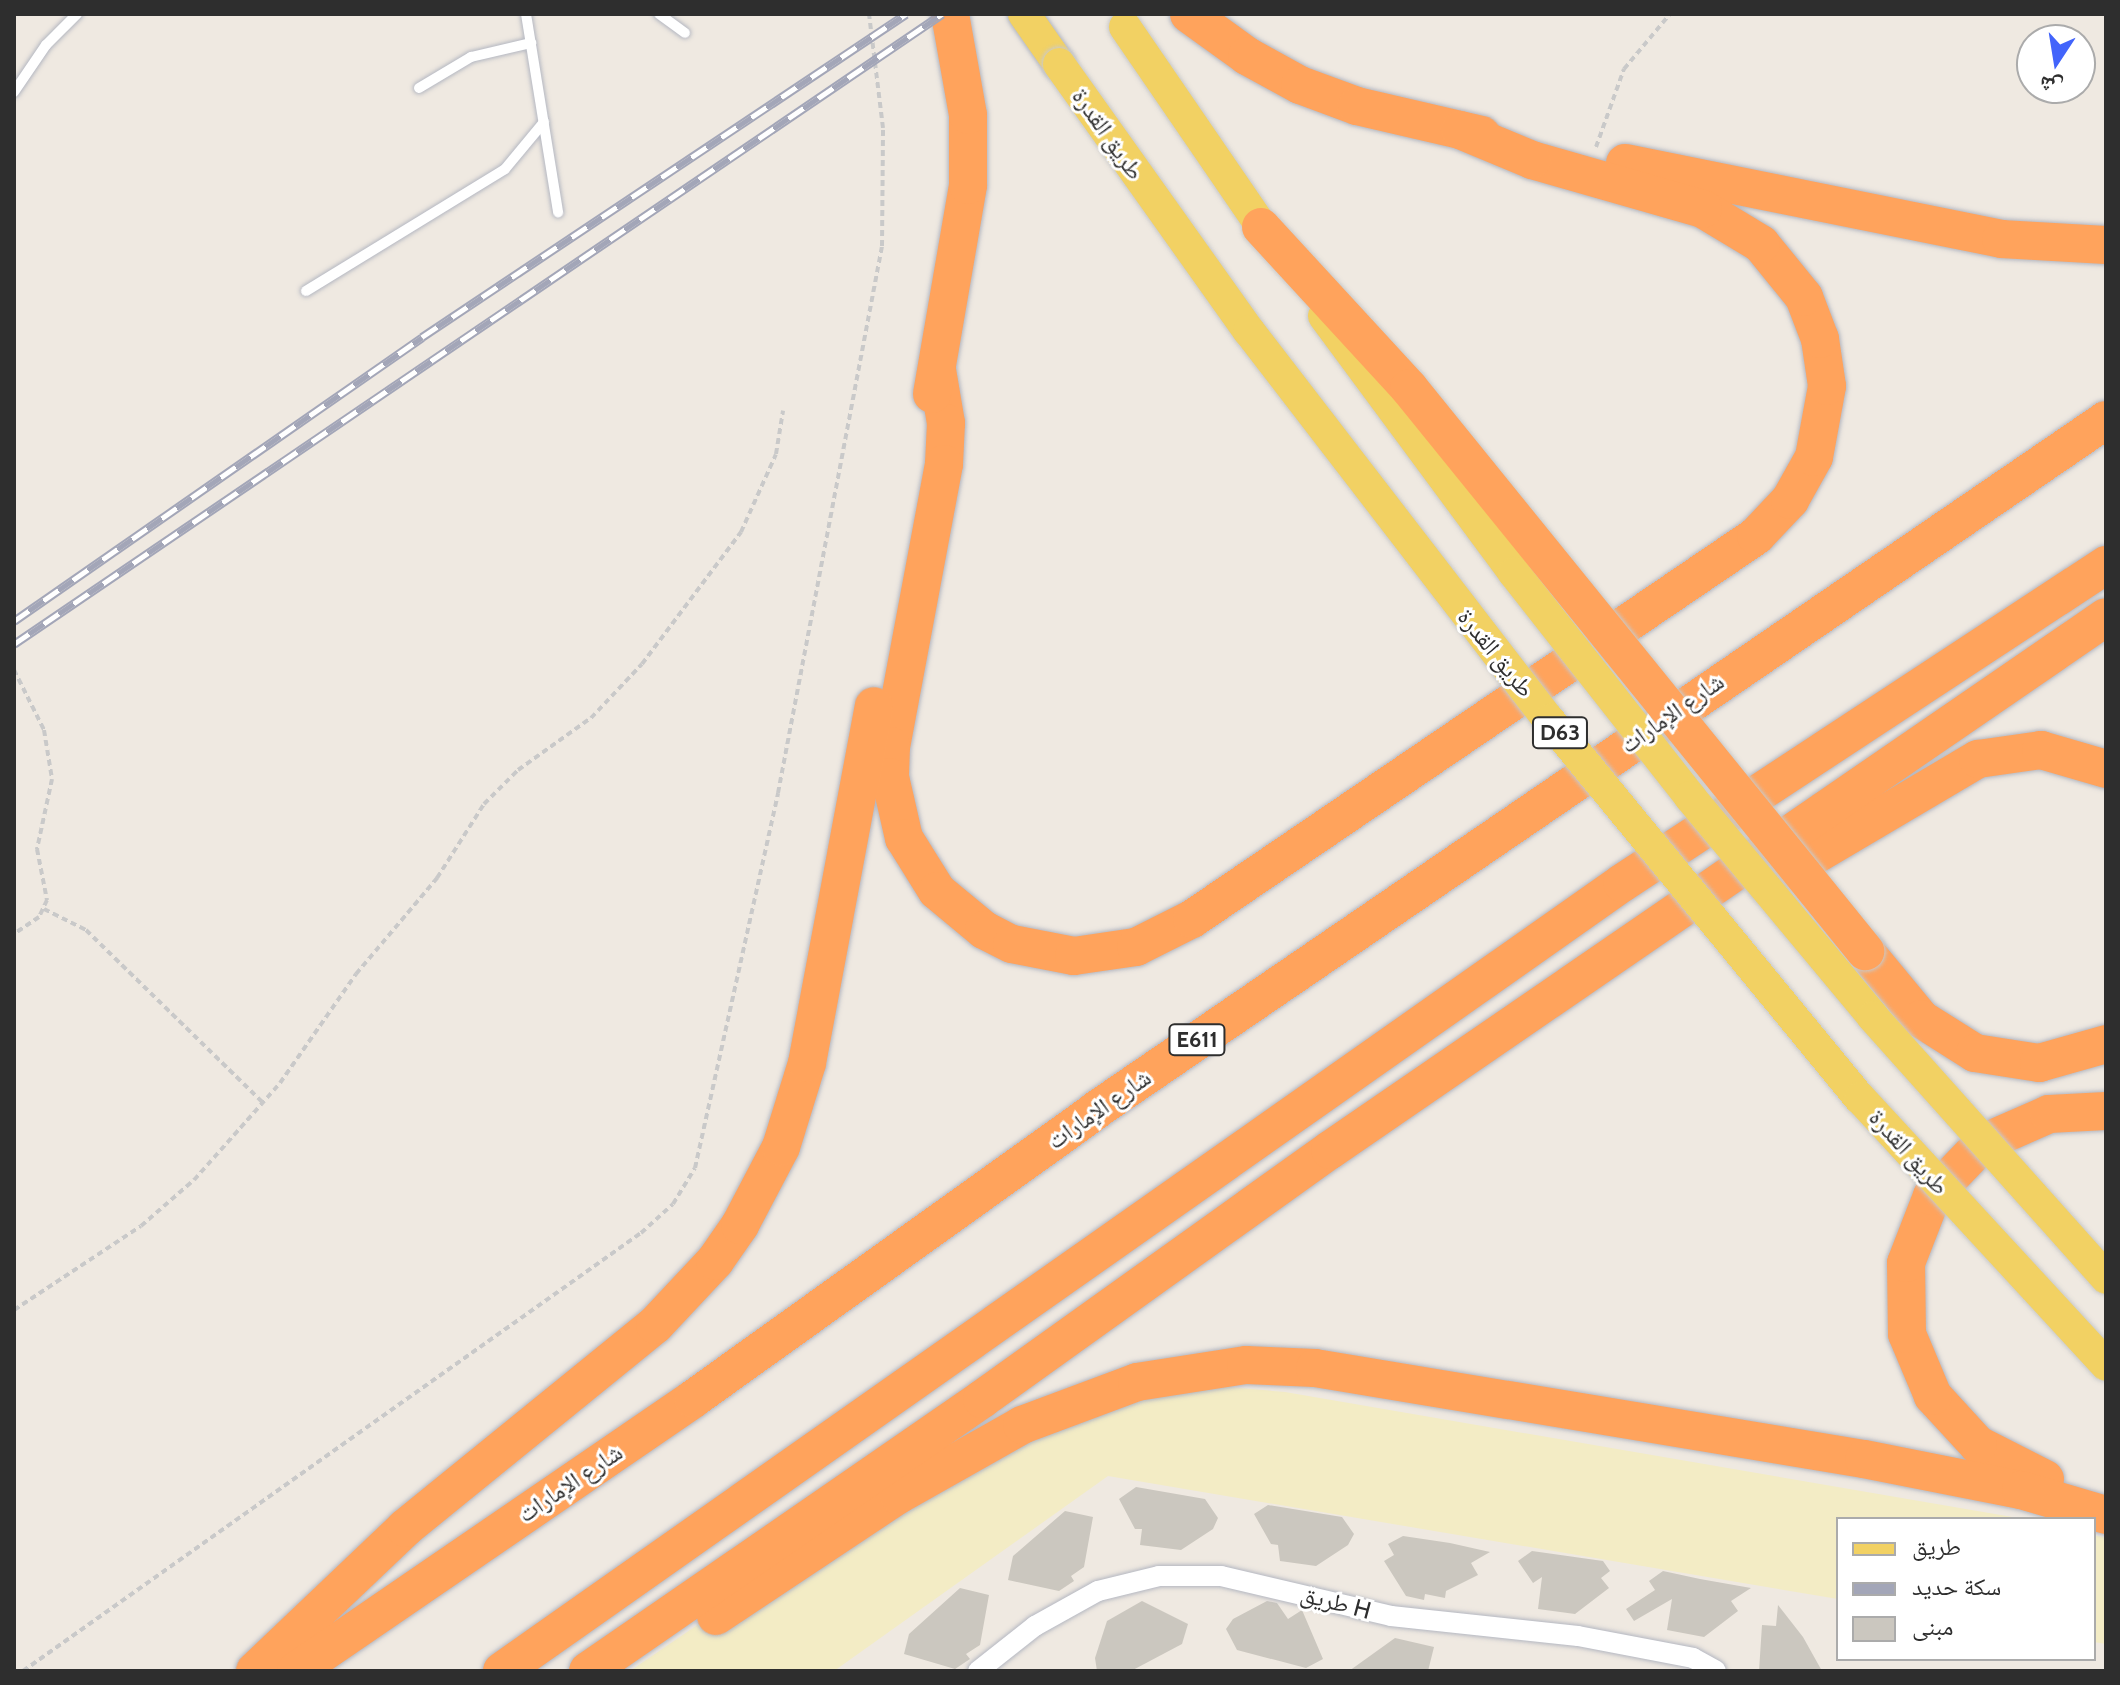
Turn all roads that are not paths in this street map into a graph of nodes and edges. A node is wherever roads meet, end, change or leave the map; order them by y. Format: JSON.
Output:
{"nodes":[{"id":1,"x":77,"y":14,"type":"edge"},
{"id":2,"x":526,"y":14,"type":"edge"},
{"id":3,"x":659,"y":14,"type":"edge"},
{"id":4,"x":950,"y":14,"type":"edge"},
{"id":5,"x":1024,"y":14,"type":"edge"},
{"id":6,"x":1189,"y":14,"type":"edge"},
{"id":7,"x":1121,"y":20,"type":"edge"},
{"id":8,"x":685,"y":33,"type":"dead end"},
{"id":9,"x":531,"y":43,"type":"junction"},
{"id":10,"x":419,"y":88,"type":"dead end"},
{"id":11,"x":14,"y":92,"type":"edge"},
{"id":12,"x":544,"y":122,"type":"junction"},
{"id":13,"x":1460,"y":130,"type":"junction"},
{"id":14,"x":558,"y":212,"type":"dead end"},
{"id":15,"x":1261,"y":227,"type":"junction"},
{"id":16,"x":2106,"y":245,"type":"edge"},
{"id":17,"x":306,"y":291,"type":"dead end"},
{"id":18,"x":937,"y":370,"type":"junction"},
{"id":19,"x":2106,"y":420,"type":"edge"},
{"id":20,"x":2106,"y":565,"type":"edge"},
{"id":21,"x":2106,"y":617,"type":"edge"},
{"id":22,"x":2106,"y":769,"type":"edge"},
{"id":23,"x":2106,"y":1044,"type":"edge"},
{"id":24,"x":2106,"y":1111,"type":"edge"},
{"id":25,"x":2106,"y":1129,"type":"edge"},
{"id":26,"x":1330,"y":1150,"type":"junction"},
{"id":27,"x":2106,"y":1278,"type":"edge"},
{"id":28,"x":2106,"y":1365,"type":"edge"},
{"id":29,"x":2106,"y":1492,"type":"edge"},
{"id":30,"x":2106,"y":1499,"type":"edge"},
{"id":31,"x":2106,"y":1515,"type":"edge"},
{"id":32,"x":255,"y":1671,"type":"edge"},
{"id":33,"x":296,"y":1671,"type":"edge"},
{"id":34,"x":502,"y":1671,"type":"edge"},
{"id":35,"x":588,"y":1671,"type":"edge"},
{"id":36,"x":633,"y":1671,"type":"edge"},
{"id":37,"x":978,"y":1671,"type":"edge"},
{"id":38,"x":1716,"y":1671,"type":"edge"}],
"edges":[{"from":1,"to":11,"type":"lane"},
{"from":2,"to":9,"type":"lane"},
{"from":3,"to":8,"type":"lane"},
{"from":4,"to":18,"type":"highway"},
{"from":5,"to":28,"type":"main road","name":"طريق القدرة","number":"D63","bridge":true},
{"from":6,"to":13,"type":"highway"},
{"from":7,"to":15,"type":"main road","number":"D63","bridge":true},
{"from":9,"to":10,"type":"lane"},
{"from":9,"to":12,"type":"lane"},
{"from":12,"to":14,"type":"lane"},
{"from":12,"to":17,"type":"lane"},
{"from":13,"to":16,"type":"highway"},
{"from":13,"to":18,"type":"highway"},
{"from":15,"to":23,"type":"highway","bridge":true},
{"from":15,"to":27,"type":"main road","number":"D63","bridge":true},
{"from":18,"to":32,"type":"highway"},
{"from":19,"to":33,"type":"highway","name":"شارع الإمارات","number":"E611"},
{"from":20,"to":34,"type":"highway"},
{"from":21,"to":26,"type":"highway"},
{"from":22,"to":26,"type":"highway"},
{"from":24,"to":30,"type":"highway"},
{"from":25,"to":29,"type":"highway"},
{"from":26,"to":35,"type":"highway"},
{"from":31,"to":36,"type":"highway"},
{"from":37,"to":38,"type":"street","name":"طريق H"}]}
